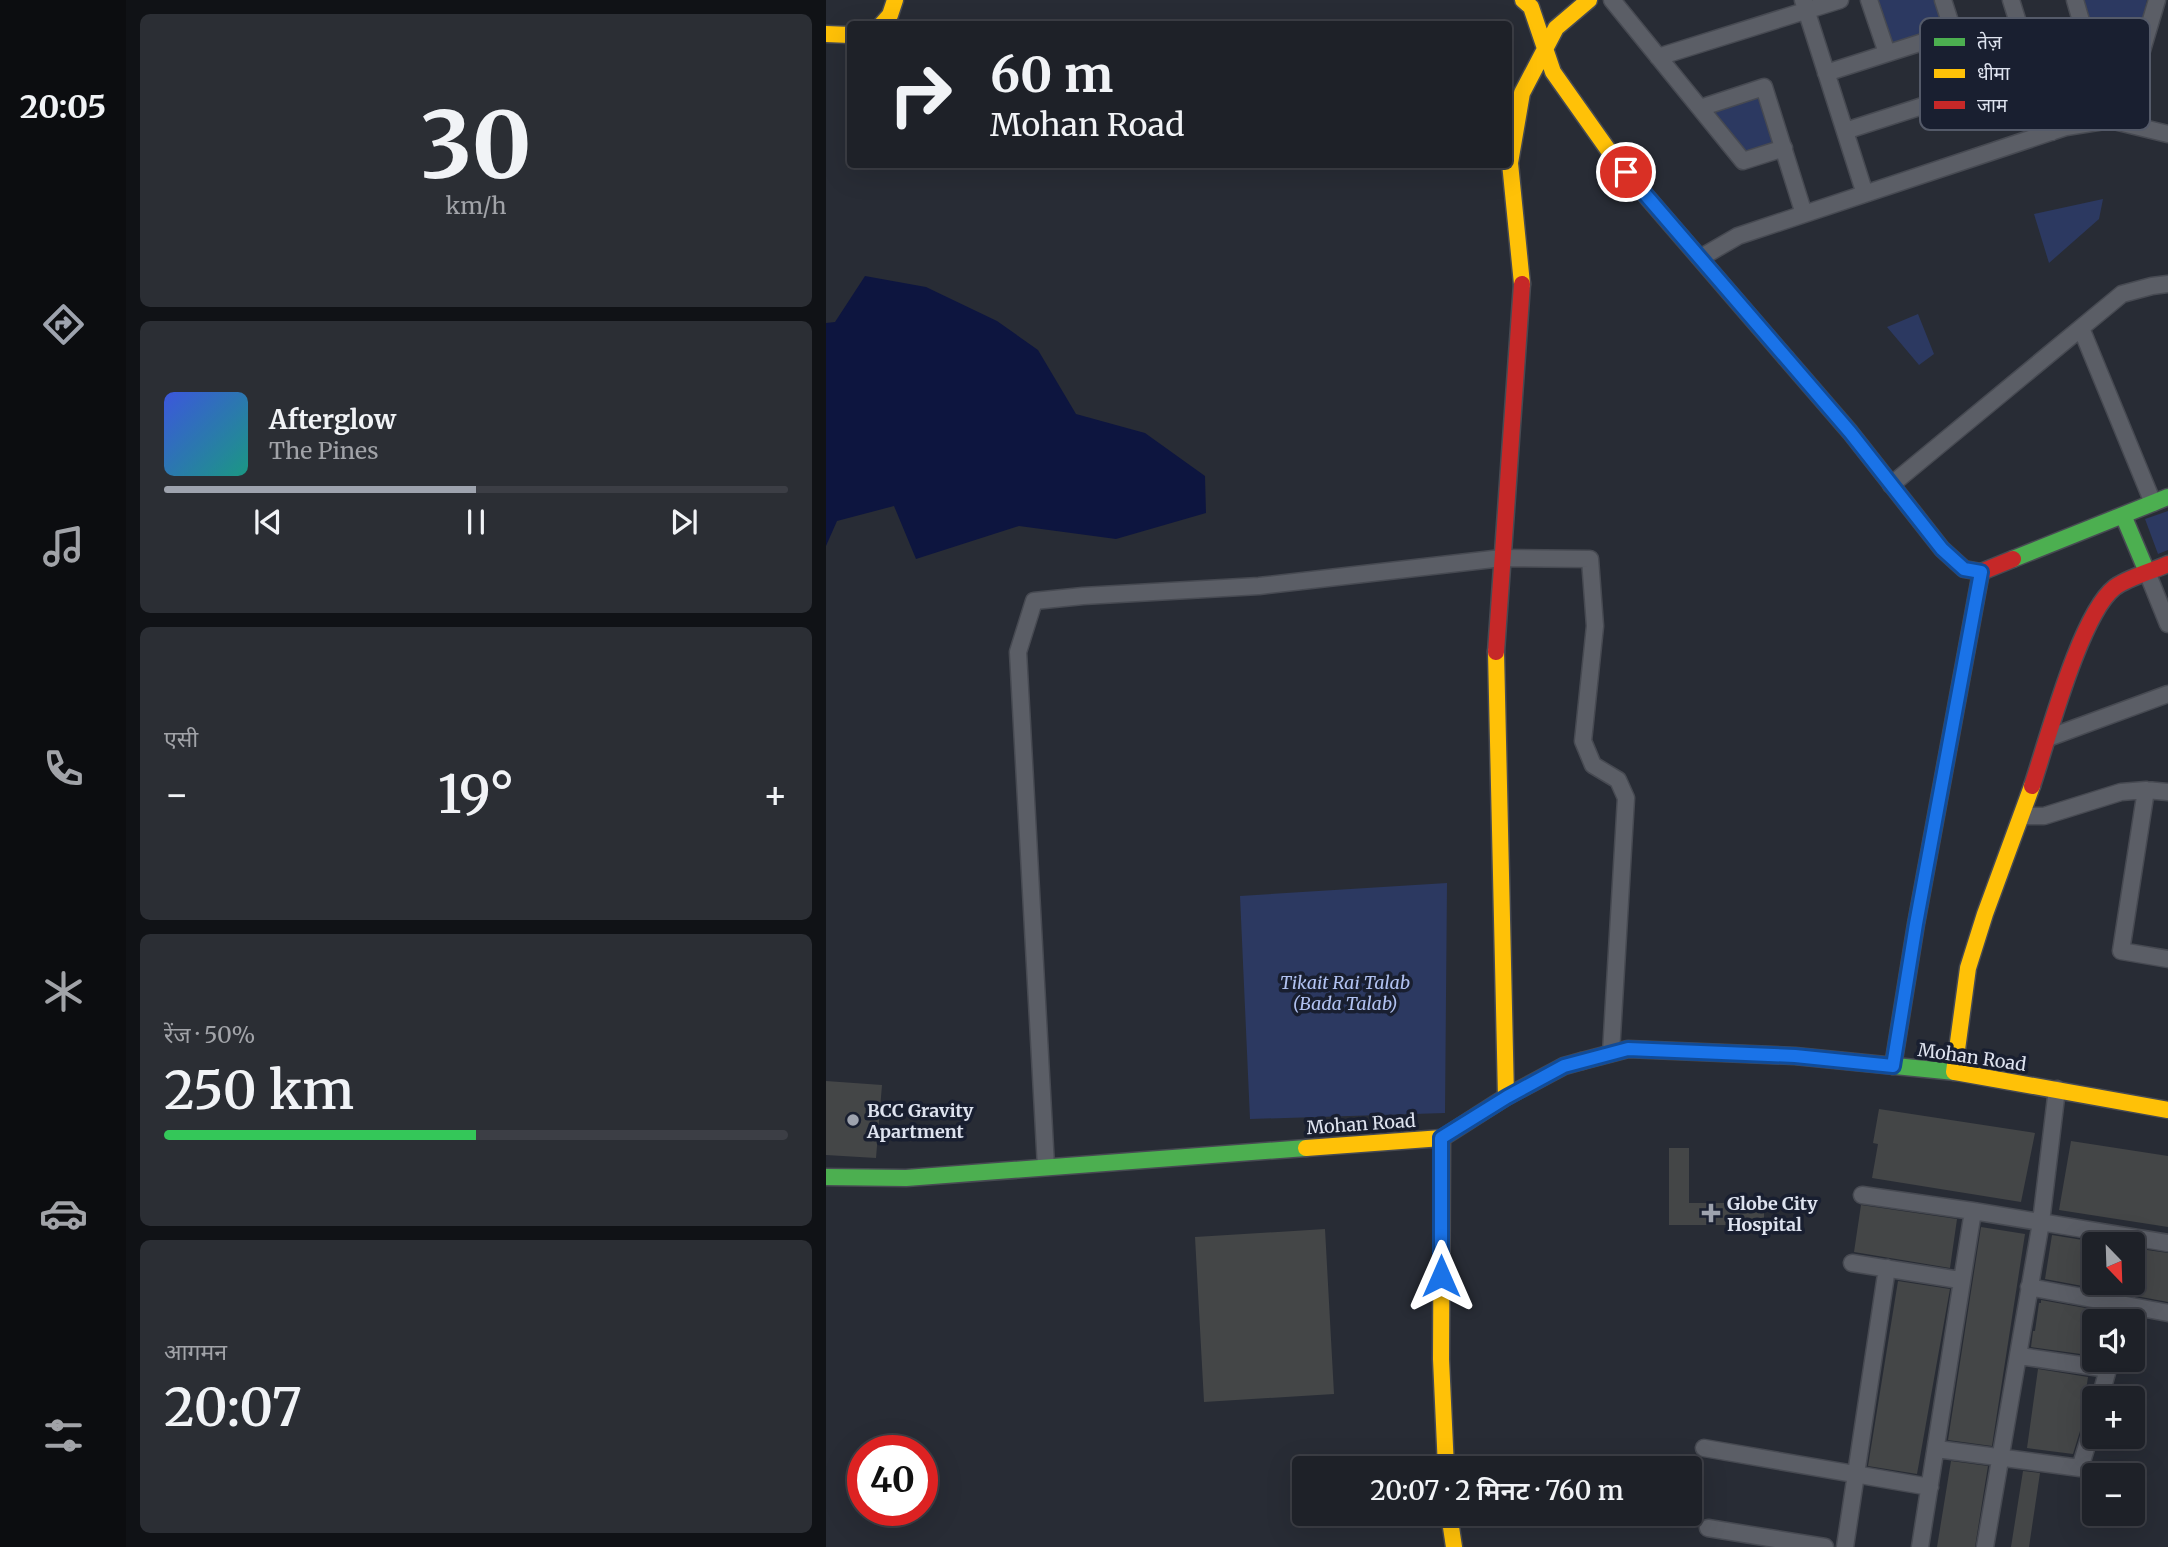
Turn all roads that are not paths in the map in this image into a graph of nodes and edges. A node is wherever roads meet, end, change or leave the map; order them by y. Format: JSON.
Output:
{"nodes":[{"id":1,"x":895,"y":0,"type":"edge"},
{"id":2,"x":1523,"y":0,"type":"edge"},
{"id":3,"x":1589,"y":0,"type":"edge"},
{"id":4,"x":1612,"y":0,"type":"edge"},
{"id":5,"x":1840,"y":0,"type":"edge"},
{"id":6,"x":1869,"y":0,"type":"edge"},
{"id":7,"x":1943,"y":0,"type":"edge"},
{"id":8,"x":2011,"y":0,"type":"edge"},
{"id":9,"x":2075,"y":0,"type":"edge"},
{"id":10,"x":2157,"y":0,"type":"edge"},
{"id":11,"x":1805,"y":5,"type":"edge"},
{"id":12,"x":1949,"y":18,"type":"edge"},
{"id":13,"x":2017,"y":18,"type":"edge"},
{"id":14,"x":2080,"y":18,"type":"edge"},
{"id":15,"x":885,"y":21,"type":"edge"},
{"id":16,"x":2150,"y":23,"type":"edge"},
{"id":17,"x":826,"y":34,"type":"edge"},
{"id":18,"x":847,"y":35,"type":"edge"},
{"id":19,"x":1920,"y":43,"type":"edge"},
{"id":20,"x":1546,"y":51,"type":"junction"},
{"id":21,"x":1887,"y":53,"type":"junction"},
{"id":22,"x":1658,"y":57,"type":"junction"},
{"id":23,"x":1826,"y":73,"type":"junction"},
{"id":24,"x":1920,"y":107,"type":"edge"},
{"id":25,"x":1700,"y":108,"type":"junction"},
{"id":26,"x":2058,"y":130,"type":"edge"},
{"id":27,"x":2150,"y":130,"type":"edge"},
{"id":28,"x":1845,"y":131,"type":"junction"},
{"id":29,"x":2052,"y":132,"type":"joint"},
{"id":30,"x":2168,"y":134,"type":"edge"},
{"id":31,"x":1784,"y":148,"type":"junction"},
{"id":32,"x":1512,"y":151,"type":"edge"},
{"id":33,"x":1510,"y":168,"type":"edge"},
{"id":34,"x":1865,"y":194,"type":"junction"},
{"id":35,"x":1804,"y":214,"type":"junction"},
{"id":36,"x":1700,"y":258,"type":"junction"},
{"id":37,"x":2168,"y":284,"type":"edge"},
{"id":38,"x":2081,"y":328,"type":"junction"},
{"id":39,"x":1891,"y":485,"type":"junction"},
{"id":40,"x":2160,"y":500,"type":"edge"},
{"id":41,"x":2123,"y":515,"type":"junction"},
{"id":42,"x":1502,"y":558,"type":"junction"},
{"id":43,"x":2168,"y":564,"type":"edge"},
{"id":44,"x":1981,"y":572,"type":"junction"},
{"id":45,"x":2147,"y":572,"type":"junction"},
{"id":46,"x":2168,"y":624,"type":"edge"},
{"id":47,"x":2168,"y":694,"type":"edge"},
{"id":48,"x":2048,"y":738,"type":"junction"},
{"id":49,"x":2146,"y":790,"type":"junction"},
{"id":50,"x":2168,"y":792,"type":"edge"},
{"id":51,"x":2022,"y":816,"type":"junction"},
{"id":52,"x":2168,"y":959,"type":"edge"},
{"id":53,"x":1611,"y":1053,"type":"junction"},
{"id":54,"x":1893,"y":1066,"type":"junction"},
{"id":55,"x":1954,"y":1072,"type":"junction"},
{"id":56,"x":2057,"y":1089,"type":"junction"},
{"id":57,"x":1507,"y":1097,"type":"junction"},
{"id":58,"x":2168,"y":1110,"type":"edge"},
{"id":59,"x":1441,"y":1138,"type":"junction"},
{"id":60,"x":1046,"y":1167,"type":"junction"},
{"id":61,"x":826,"y":1177,"type":"edge"},
{"id":62,"x":1862,"y":1195,"type":"dead end"},
{"id":63,"x":1973,"y":1211,"type":"junction"},
{"id":64,"x":2041,"y":1222,"type":"junction"},
{"id":65,"x":2168,"y":1243,"type":"edge"},
{"id":66,"x":1852,"y":1264,"type":"dead end"},
{"id":67,"x":1887,"y":1268,"type":"junction"},
{"id":68,"x":1961,"y":1280,"type":"junction"},
{"id":69,"x":2029,"y":1287,"type":"junction"},
{"id":70,"x":2107,"y":1309,"type":"edge"},
{"id":71,"x":2145,"y":1313,"type":"edge"},
{"id":72,"x":2168,"y":1313,"type":"edge"},
{"id":73,"x":2020,"y":1356,"type":"junction"},
{"id":74,"x":2082,"y":1362,"type":"edge"},
{"id":75,"x":1704,"y":1448,"type":"dead end"},
{"id":76,"x":1937,"y":1448,"type":"junction"},
{"id":77,"x":2087,"y":1449,"type":"edge"},
{"id":78,"x":1446,"y":1456,"type":"edge"},
{"id":79,"x":1999,"y":1457,"type":"junction"},
{"id":80,"x":1855,"y":1474,"type":"junction"},
{"id":81,"x":1930,"y":1487,"type":"junction"},
{"id":82,"x":1451,"y":1526,"type":"edge"},
{"id":83,"x":1708,"y":1528,"type":"dead end"},
{"id":84,"x":1454,"y":1547,"type":"edge"},
{"id":85,"x":1825,"y":1547,"type":"edge"},
{"id":86,"x":1845,"y":1547,"type":"edge"},
{"id":87,"x":1920,"y":1547,"type":"edge"},
{"id":88,"x":1985,"y":1547,"type":"edge"}],
"edges":[{"from":1,"to":15,"type":"street"},
{"from":2,"to":20,"type":"street"},
{"from":3,"to":20,"type":"street"},
{"from":4,"to":22,"type":"street"},
{"from":5,"to":11,"type":"street"},
{"from":6,"to":21,"type":"street"},
{"from":7,"to":12,"type":"street"},
{"from":8,"to":13,"type":"street"},
{"from":9,"to":14,"type":"street"},
{"from":10,"to":16,"type":"street"},
{"from":11,"to":22,"type":"street"},
{"from":11,"to":23,"type":"street"},
{"from":17,"to":18,"type":"street"},
{"from":19,"to":21,"type":"street"},
{"from":20,"to":32,"type":"street"},
{"from":20,"to":36,"type":"street"},
{"from":21,"to":23,"type":"street"},
{"from":22,"to":25,"type":"street"},
{"from":23,"to":28,"type":"street"},
{"from":24,"to":28,"type":"street"},
{"from":25,"to":31,"type":"street"},
{"from":25,"to":31,"type":"street"},
{"from":26,"to":29,"type":"street"},
{"from":27,"to":30,"type":"street"},
{"from":28,"to":34,"type":"street"},
{"from":29,"to":34,"type":"street"},
{"from":31,"to":35,"type":"street"},
{"from":33,"to":42,"type":"street"},
{"from":34,"to":35,"type":"street"},
{"from":35,"to":36,"type":"street"},
{"from":36,"to":39,"type":"street"},
{"from":37,"to":38,"type":"street"},
{"from":38,"to":39,"type":"street"},
{"from":38,"to":40,"type":"street"},
{"from":39,"to":44,"type":"street"},
{"from":40,"to":41,"type":"street"},
{"from":41,"to":44,"type":"street"},
{"from":41,"to":45,"type":"street"},
{"from":42,"to":53,"type":"street"},
{"from":42,"to":57,"type":"street"},
{"from":42,"to":60,"type":"street"},
{"from":43,"to":45,"type":"street"},
{"from":44,"to":54,"type":"street"},
{"from":45,"to":46,"type":"street"},
{"from":45,"to":48,"type":"street"},
{"from":47,"to":48,"type":"street"},
{"from":48,"to":51,"type":"street"},
{"from":49,"to":50,"type":"street"},
{"from":49,"to":51,"type":"street"},
{"from":49,"to":52,"type":"street"},
{"from":51,"to":55,"type":"street"},
{"from":53,"to":54,"type":"street","name":"Mohan Road"},
{"from":53,"to":57,"type":"street","name":"Mohan Road"},
{"from":54,"to":55,"type":"street","name":"Mohan Road"},
{"from":55,"to":56,"type":"street","name":"Mohan Road"},
{"from":56,"to":58,"type":"street","name":"Mohan Road"},
{"from":56,"to":64,"type":"street"},
{"from":57,"to":59,"type":"street","name":"Mohan Road"},
{"from":59,"to":60,"type":"street","name":"Mohan Road"},
{"from":59,"to":78,"type":"street"},
{"from":60,"to":61,"type":"street","name":"Mohan Road"},
{"from":62,"to":63,"type":"street"},
{"from":63,"to":64,"type":"street"},
{"from":63,"to":68,"type":"street"},
{"from":64,"to":65,"type":"street"},
{"from":64,"to":69,"type":"street"},
{"from":66,"to":67,"type":"street"},
{"from":67,"to":68,"type":"street"},
{"from":67,"to":80,"type":"street"},
{"from":68,"to":76,"type":"street"},
{"from":69,"to":70,"type":"street"},
{"from":69,"to":73,"type":"street"},
{"from":71,"to":72,"type":"street"},
{"from":73,"to":74,"type":"street"},
{"from":73,"to":79,"type":"street"},
{"from":75,"to":80,"type":"street"},
{"from":76,"to":79,"type":"street"},
{"from":76,"to":81,"type":"street"},
{"from":77,"to":79,"type":"street"},
{"from":79,"to":88,"type":"street"},
{"from":80,"to":81,"type":"street"},
{"from":80,"to":86,"type":"street"},
{"from":81,"to":87,"type":"street"},
{"from":82,"to":84,"type":"street"},
{"from":83,"to":85,"type":"street"}]}
